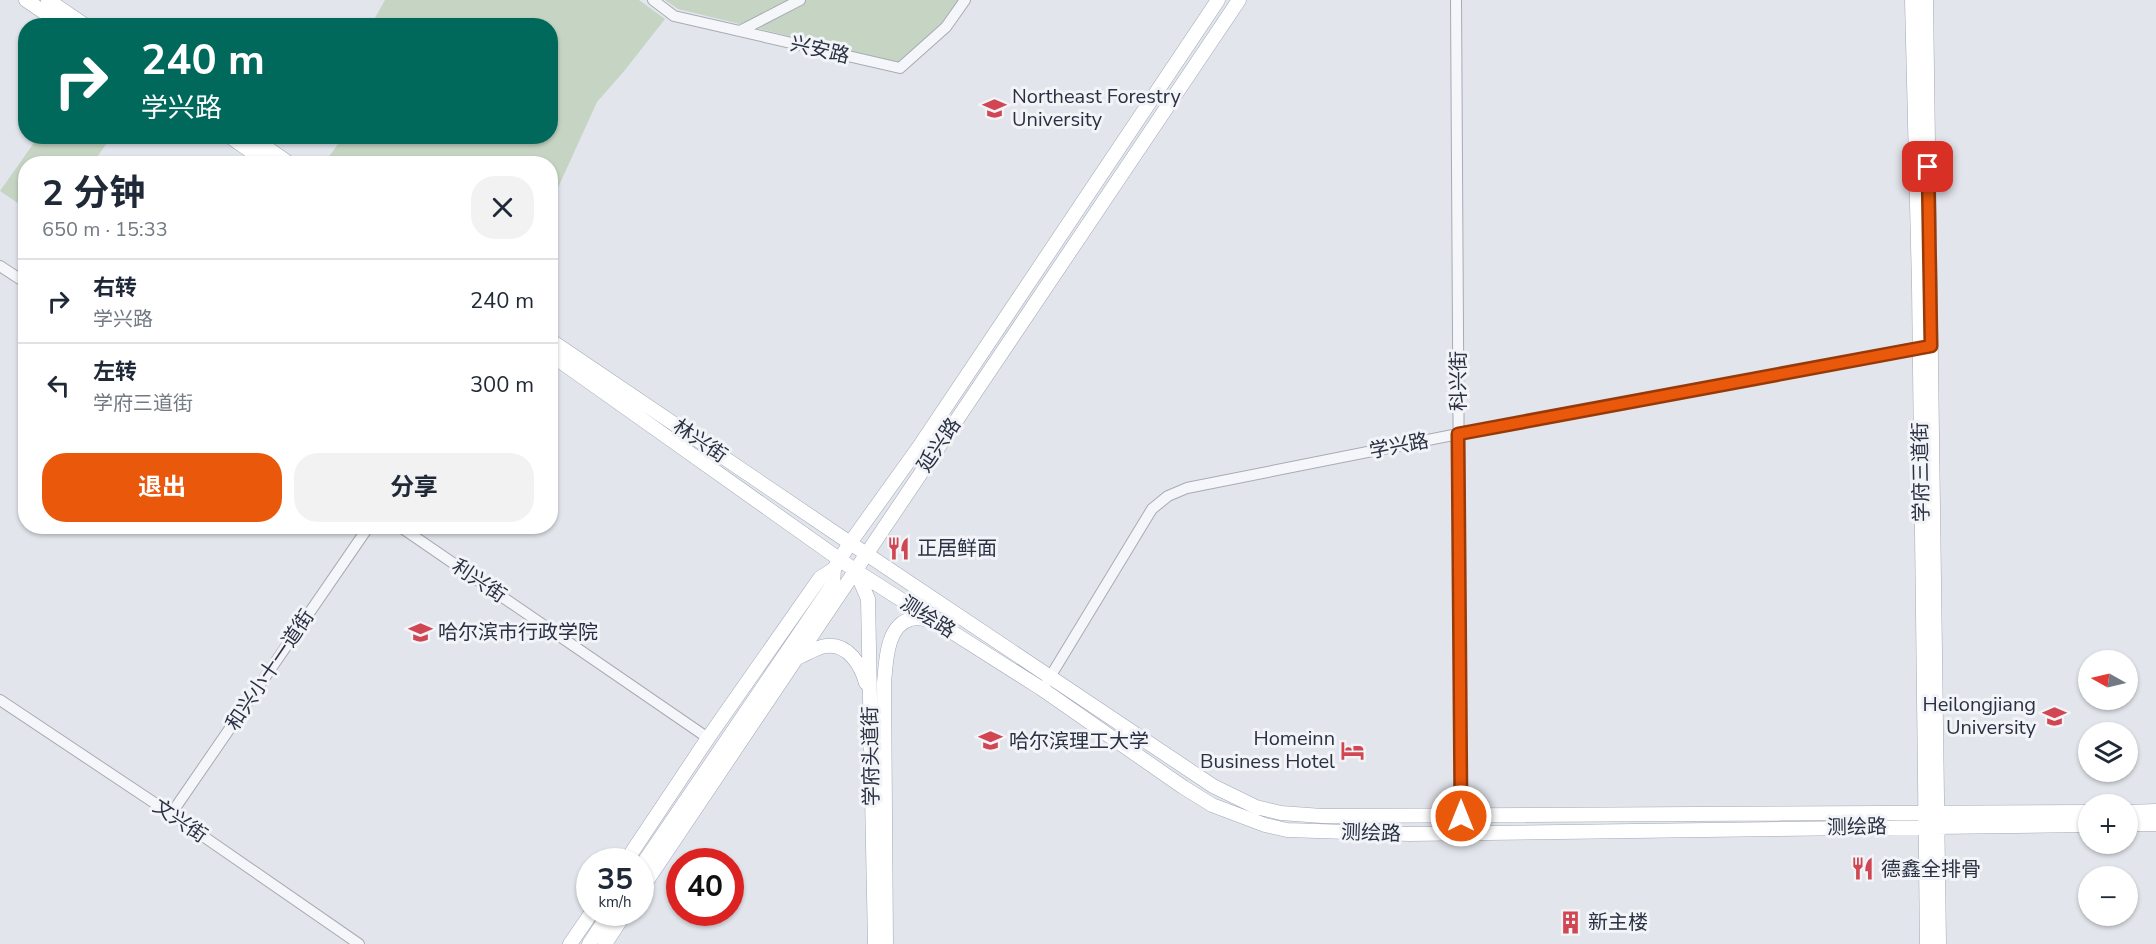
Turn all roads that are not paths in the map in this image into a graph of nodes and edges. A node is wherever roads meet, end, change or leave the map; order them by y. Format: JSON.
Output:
{"nodes":[{"id":1,"x":26,"y":0,"type":"edge"},
{"id":2,"x":48,"y":0,"type":"edge"},
{"id":3,"x":653,"y":0,"type":"edge"},
{"id":4,"x":800,"y":0,"type":"edge"},
{"id":5,"x":965,"y":0,"type":"edge"},
{"id":6,"x":1218,"y":0,"type":"edge"},
{"id":7,"x":1239,"y":0,"type":"edge"},
{"id":8,"x":1456,"y":0,"type":"edge"},
{"id":9,"x":1912,"y":0,"type":"edge"},
{"id":10,"x":1926,"y":0,"type":"edge"},
{"id":11,"x":52,"y":18,"type":"edge"},
{"id":12,"x":74,"y":18,"type":"edge"},
{"id":13,"x":740,"y":31,"type":"junction"},
{"id":14,"x":240,"y":144,"type":"edge"},
{"id":15,"x":261,"y":144,"type":"edge"},
{"id":16,"x":258,"y":156,"type":"edge"},
{"id":17,"x":279,"y":156,"type":"edge"},
{"id":18,"x":0,"y":266,"type":"edge"},
{"id":19,"x":18,"y":278,"type":"edge"},
{"id":20,"x":558,"y":345,"type":"edge"},
{"id":21,"x":1925,"y":346,"type":"junction"},
{"id":22,"x":558,"y":360,"type":"edge"},
{"id":23,"x":1458,"y":434,"type":"junction"},
{"id":24,"x":364,"y":534,"type":"edge"},
{"id":25,"x":411,"y":534,"type":"edge"},
{"id":26,"x":850,"y":543,"type":"junction"},
{"id":27,"x":866,"y":554,"type":"junction"},
{"id":28,"x":837,"y":564,"type":"junction"},
{"id":29,"x":856,"y":571,"type":"junction"},
{"id":30,"x":933,"y":620,"type":"junction"},
{"id":31,"x":797,"y":658,"type":"junction"},
{"id":32,"x":1050,"y":677,"type":"junction"},
{"id":33,"x":1042,"y":690,"type":"junction"},
{"id":34,"x":0,"y":700,"type":"edge"},
{"id":35,"x":870,"y":700,"type":"junction"},
{"id":36,"x":708,"y":738,"type":"junction"},
{"id":37,"x":2156,"y":811,"type":"edge"},
{"id":38,"x":2138,"y":812,"type":"edge"},
{"id":39,"x":2078,"y":813,"type":"edge"},
{"id":40,"x":171,"y":814,"type":"junction"},
{"id":41,"x":1461,"y":816,"type":"junction"},
{"id":42,"x":1932,"y":820,"type":"junction"},
{"id":43,"x":2138,"y":824,"type":"edge"},
{"id":44,"x":2156,"y":824,"type":"edge"},
{"id":45,"x":2078,"y":825,"type":"edge"},
{"id":46,"x":1461,"y":833,"type":"junction"},
{"id":47,"x":635,"y":848,"type":"edge"},
{"id":48,"x":654,"y":848,"type":"edge"},
{"id":49,"x":654,"y":870,"type":"edge"},
{"id":50,"x":582,"y":926,"type":"edge"},
{"id":51,"x":601,"y":926,"type":"edge"},
{"id":52,"x":617,"y":926,"type":"edge"},
{"id":53,"x":359,"y":944,"type":"edge"},
{"id":54,"x":570,"y":944,"type":"edge"},
{"id":55,"x":589,"y":944,"type":"edge"},
{"id":56,"x":605,"y":944,"type":"edge"},
{"id":57,"x":875,"y":944,"type":"edge"},
{"id":58,"x":886,"y":944,"type":"edge"},
{"id":59,"x":1927,"y":944,"type":"edge"},
{"id":60,"x":1939,"y":944,"type":"edge"}],
"edges":[{"from":1,"to":11,"type":"main road"},
{"from":2,"to":12,"type":"main road"},
{"from":3,"to":13,"type":"street","name":"兴安路"},
{"from":4,"to":13,"type":"street"},
{"from":5,"to":13,"type":"street","name":"兴安路"},
{"from":6,"to":26,"type":"main road","name":"延兴路"},
{"from":7,"to":27,"type":"main road","name":"延兴路"},
{"from":8,"to":23,"type":"street","name":"科兴街"},
{"from":9,"to":21,"type":"main road","name":"学府三道街"},
{"from":10,"to":21,"type":"main road","name":"学府三道街"},
{"from":14,"to":16,"type":"main road"},
{"from":15,"to":17,"type":"main road"},
{"from":18,"to":19,"type":"street"},
{"from":20,"to":26,"type":"main road","name":"林兴街"},
{"from":21,"to":23,"type":"street","name":"学兴路"},
{"from":21,"to":42,"type":"main road","name":"学府三道街"},
{"from":22,"to":28,"type":"main road","name":"林兴街"},
{"from":23,"to":32,"type":"street","name":"学兴路"},
{"from":23,"to":41,"type":"street","name":"科兴街"},
{"from":24,"to":40,"type":"street","name":"和兴小十一道街"},
{"from":25,"to":36,"type":"street","name":"利兴街"},
{"from":26,"to":27,"type":"main road","name":"测绘路"},
{"from":26,"to":28,"type":"main road","name":"延兴路"},
{"from":27,"to":29,"type":"main road","name":"延兴路"},
{"from":27,"to":32,"type":"main road","name":"测绘路"},
{"from":28,"to":29,"type":"main road","name":"测绘路"},
{"from":28,"to":36,"type":"main road","name":"延兴路"},
{"from":28,"to":48,"type":"main road"},
{"from":29,"to":30,"type":"main road","name":"测绘路"},
{"from":29,"to":31,"type":"main road","name":"延兴路"},
{"from":29,"to":35,"type":"main road","name":"学府头道街"},
{"from":30,"to":33,"type":"main road","name":"测绘路"},
{"from":30,"to":58,"type":"main road","name":"学府头道街"},
{"from":31,"to":35,"type":"main road"},
{"from":31,"to":49,"type":"main road","name":"延兴路"},
{"from":32,"to":33,"type":"street","name":"学兴路"},
{"from":32,"to":41,"type":"main road","name":"测绘路"},
{"from":33,"to":46,"type":"main road","name":"测绘路"},
{"from":34,"to":40,"type":"street","name":"文兴街"},
{"from":35,"to":57,"type":"main road","name":"学府头道街"},
{"from":36,"to":47,"type":"main road","name":"延兴路"},
{"from":37,"to":38,"type":"main road"},
{"from":39,"to":42,"type":"main road","name":"测绘路"},
{"from":40,"to":53,"type":"street","name":"文兴街"},
{"from":41,"to":42,"type":"main road","name":"测绘路"},
{"from":41,"to":46,"type":"street","name":"科兴街"},
{"from":42,"to":45,"type":"main road","name":"测绘路"},
{"from":42,"to":46,"type":"main road","name":"测绘路"},
{"from":42,"to":59,"type":"main road","name":"学府三道街"},
{"from":42,"to":60,"type":"main road","name":"学府三道街"},
{"from":43,"to":44,"type":"main road"},
{"from":50,"to":54,"type":"main road"},
{"from":51,"to":55,"type":"main road"},
{"from":52,"to":56,"type":"main road"}]}
